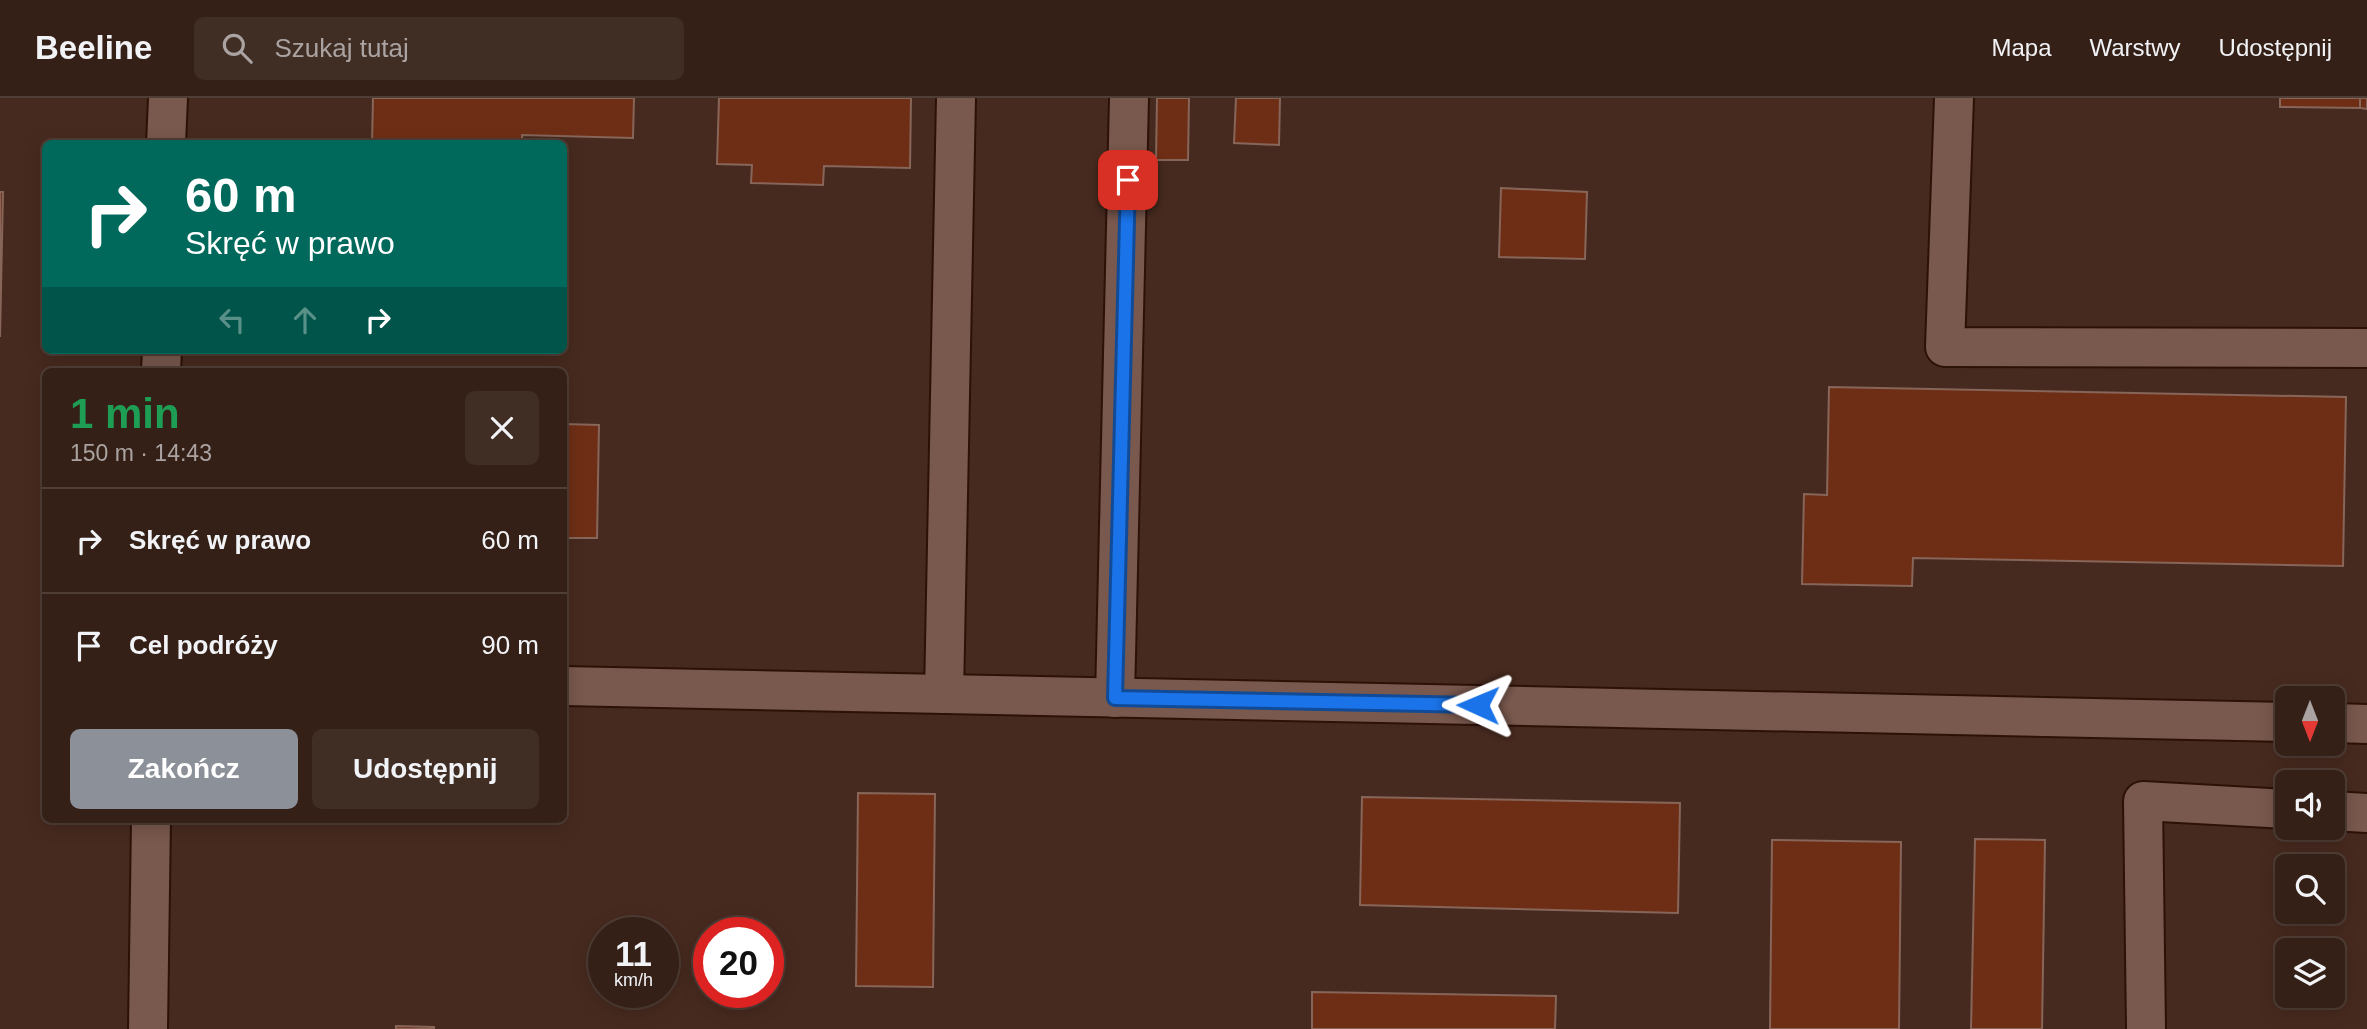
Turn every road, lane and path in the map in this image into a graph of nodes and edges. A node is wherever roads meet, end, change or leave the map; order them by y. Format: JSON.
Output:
{"nodes":[{"id":1,"x":168,"y":98,"type":"edge"},
{"id":2,"x":956,"y":98,"type":"edge"},
{"id":3,"x":1129,"y":98,"type":"edge"},
{"id":4,"x":1954,"y":98,"type":"edge"},
{"id":5,"x":166,"y":140,"type":"edge"},
{"id":6,"x":2367,"y":348,"type":"edge"},
{"id":7,"x":567,"y":686,"type":"edge"},
{"id":8,"x":944,"y":694,"type":"junction"},
{"id":9,"x":1115,"y":698,"type":"junction"},
{"id":10,"x":2275,"y":722,"type":"edge"},
{"id":11,"x":2345,"y":723,"type":"edge"},
{"id":12,"x":2367,"y":724,"type":"edge"},
{"id":13,"x":2275,"y":808,"type":"edge"},
{"id":14,"x":2345,"y":812,"type":"edge"},
{"id":15,"x":2367,"y":813,"type":"edge"},
{"id":16,"x":151,"y":823,"type":"edge"},
{"id":17,"x":148,"y":1029,"type":"edge"},
{"id":18,"x":2146,"y":1029,"type":"edge"}],
"edges":[{"from":1,"to":5,"type":"lane"},
{"from":2,"to":8,"type":"lane"},
{"from":3,"to":9,"type":"lane"},
{"from":4,"to":6,"type":"lane"},
{"from":7,"to":8,"type":"lane"},
{"from":8,"to":9,"type":"lane"},
{"from":9,"to":10,"type":"lane"},
{"from":11,"to":12,"type":"lane"},
{"from":13,"to":18,"type":"lane"},
{"from":14,"to":15,"type":"lane"},
{"from":16,"to":17,"type":"lane"}]}
